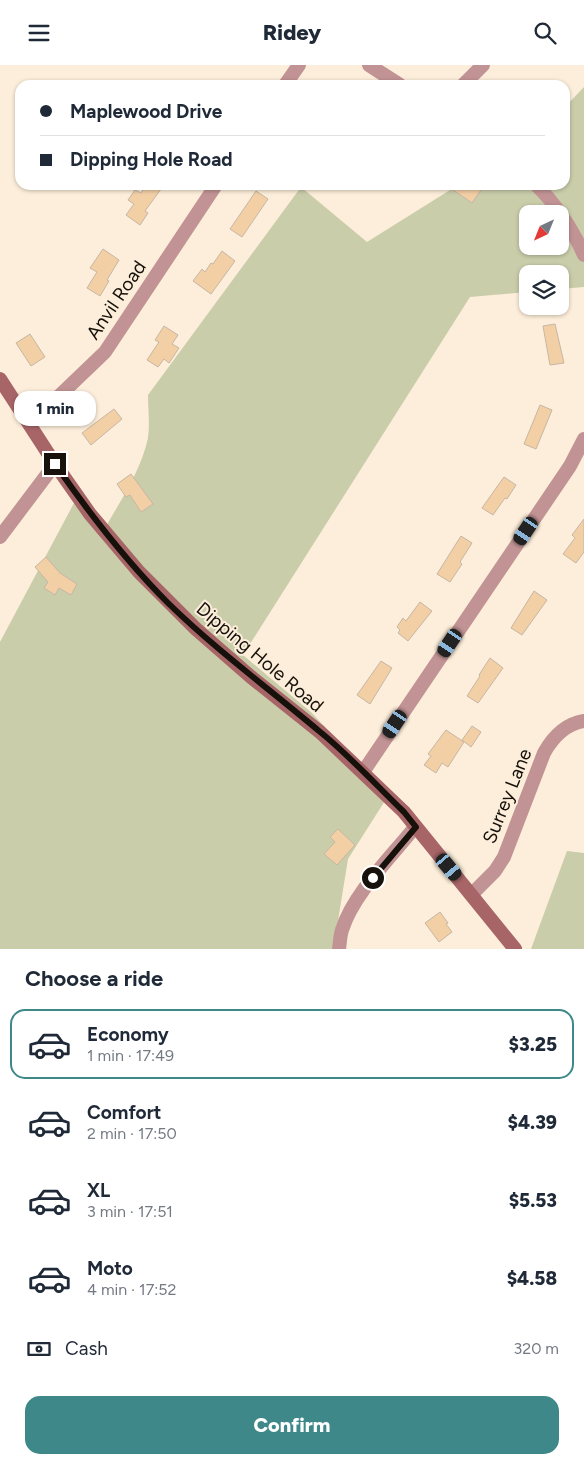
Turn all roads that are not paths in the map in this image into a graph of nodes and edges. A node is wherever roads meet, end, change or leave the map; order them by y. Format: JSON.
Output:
{"nodes":[{"id":1,"x":299,"y":65,"type":"edge"},
{"id":2,"x":369,"y":65,"type":"edge"},
{"id":3,"x":482,"y":65,"type":"edge"},
{"id":4,"x":288,"y":80,"type":"edge"},
{"id":5,"x":392,"y":80,"type":"edge"},
{"id":6,"x":468,"y":80,"type":"edge"},
{"id":7,"x":213,"y":190,"type":"edge"},
{"id":8,"x":541,"y":190,"type":"edge"},
{"id":9,"x":584,"y":255,"type":"edge"},
{"id":10,"x":0,"y":379,"type":"edge"},
{"id":11,"x":28,"y":419,"type":"junction"},
{"id":12,"x":584,"y":439,"type":"edge"},
{"id":13,"x":55,"y":464,"type":"junction"},
{"id":14,"x":0,"y":537,"type":"edge"},
{"id":15,"x":584,"y":721,"type":"edge"},
{"id":16,"x":363,"y":772,"type":"junction"},
{"id":17,"x":416,"y":827,"type":"junction"},
{"id":18,"x":472,"y":894,"type":"junction"},
{"id":19,"x":339,"y":949,"type":"edge"},
{"id":20,"x":515,"y":949,"type":"edge"}],
"edges":[{"from":1,"to":4,"type":"street"},
{"from":2,"to":5,"type":"street"},
{"from":3,"to":6,"type":"street"},
{"from":7,"to":11,"type":"street","name":"Anvil Road"},
{"from":8,"to":9,"type":"street"},
{"from":10,"to":11,"type":"main road","name":"Dipping Hole Road"},
{"from":11,"to":13,"type":"main road","name":"Dipping Hole Road"},
{"from":12,"to":16,"type":"street"},
{"from":13,"to":14,"type":"street"},
{"from":13,"to":16,"type":"main road","name":"Dipping Hole Road"},
{"from":15,"to":18,"type":"street","name":"Surrey Lane"},
{"from":16,"to":17,"type":"main road","name":"Dipping Hole Road"},
{"from":17,"to":18,"type":"main road","name":"Dipping Hole Road"},
{"from":17,"to":19,"type":"street"},
{"from":18,"to":20,"type":"main road","name":"Dipping Hole Road"}]}
